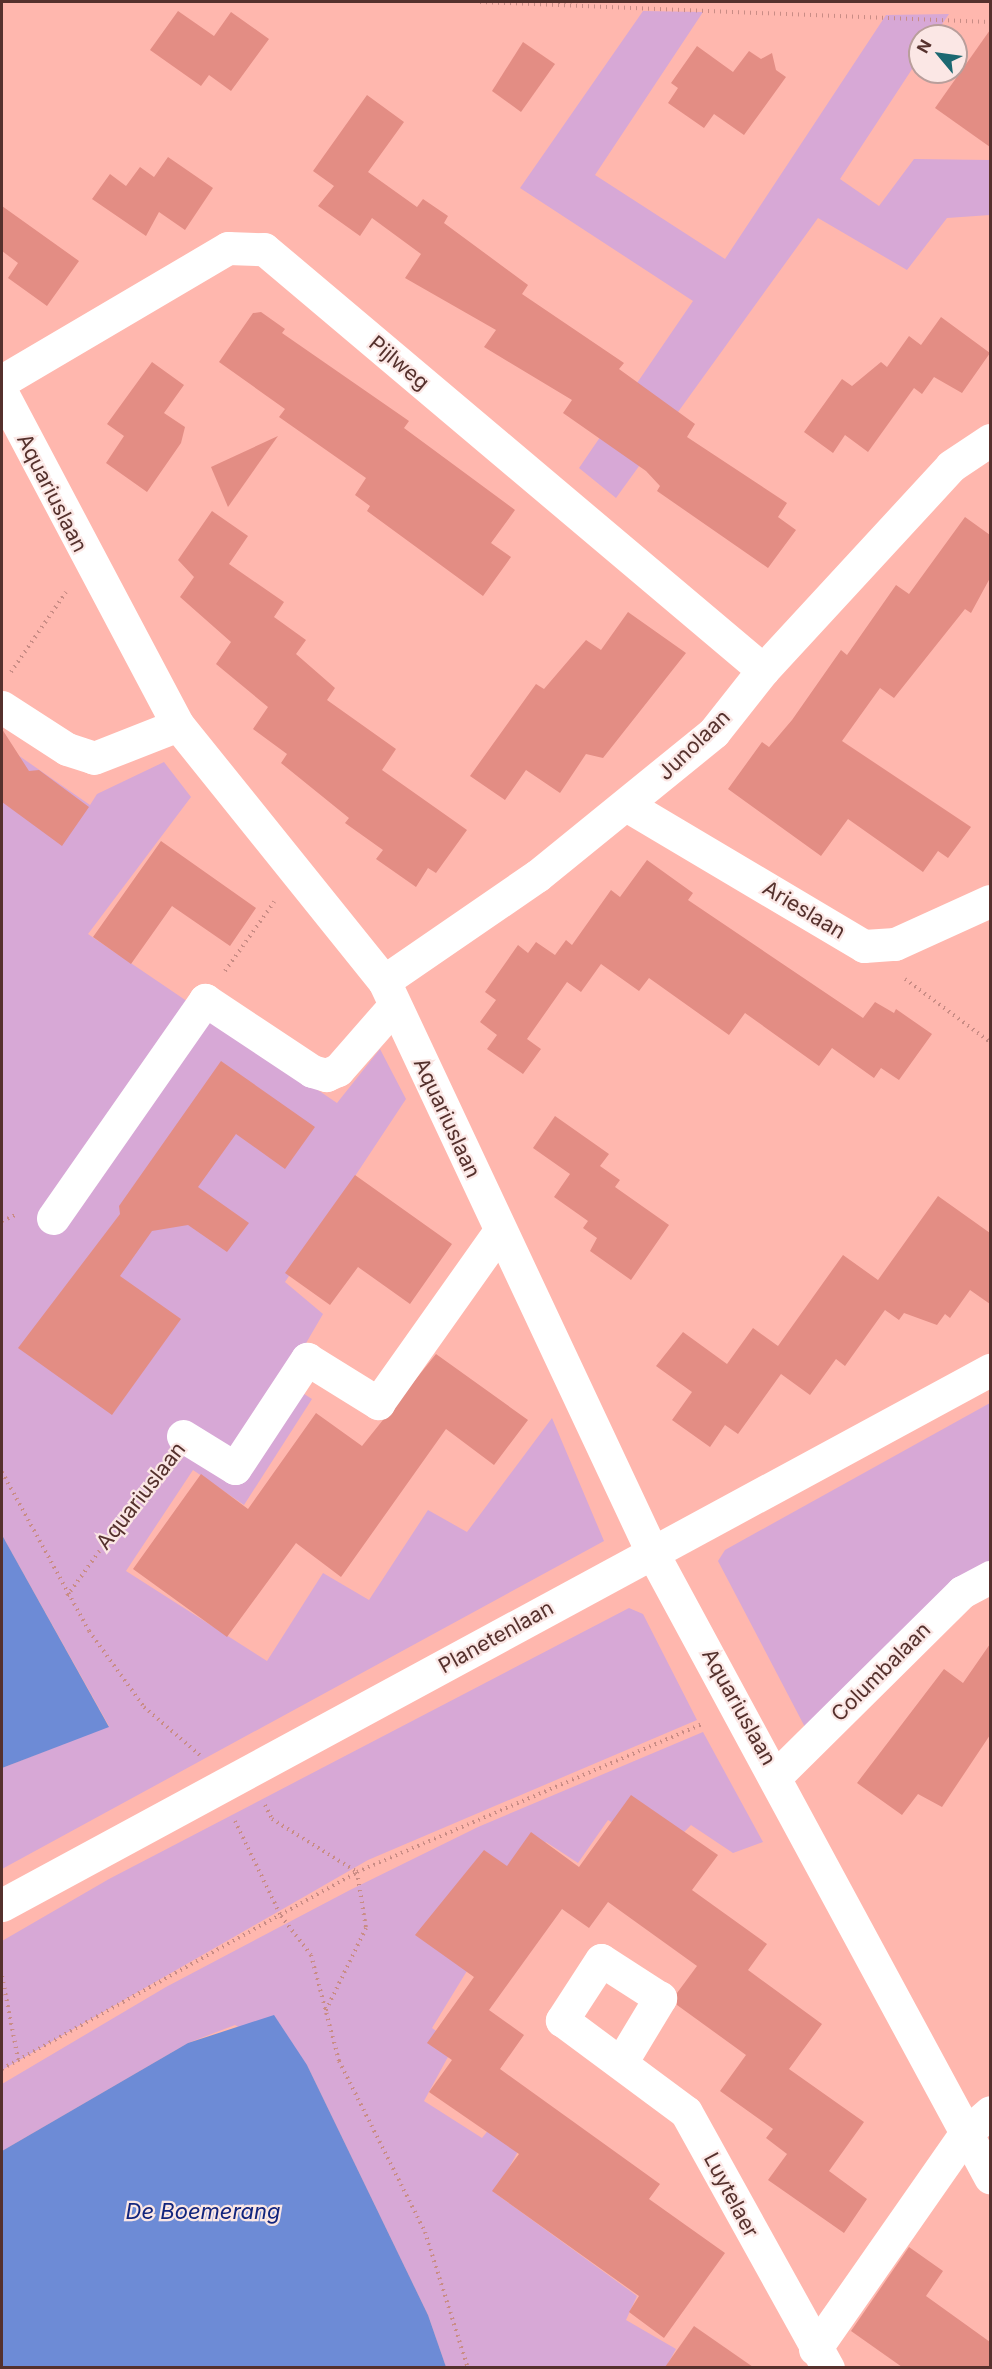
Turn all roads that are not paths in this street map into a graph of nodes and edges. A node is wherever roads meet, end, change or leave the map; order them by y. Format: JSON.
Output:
{"nodes":[{"id":1,"x":2,"y":381,"type":"edge"},
{"id":2,"x":2,"y":393,"type":"edge"},
{"id":3,"x":990,"y":441,"type":"edge"},
{"id":4,"x":763,"y":670,"type":"junction"},
{"id":5,"x":5,"y":692,"type":"edge"},
{"id":6,"x":178,"y":725,"type":"junction"},
{"id":7,"x":628,"y":806,"type":"junction"},
{"id":8,"x":990,"y":901,"type":"edge"},
{"id":9,"x":389,"y":993,"type":"junction"},
{"id":10,"x":53,"y":1218,"type":"dead end"},
{"id":11,"x":500,"y":1231,"type":"junction"},
{"id":12,"x":990,"y":1370,"type":"edge"},
{"id":13,"x":183,"y":1436,"type":"road end"},
{"id":14,"x":652,"y":1552,"type":"junction"},
{"id":15,"x":990,"y":1577,"type":"edge"},
{"id":16,"x":777,"y":1775,"type":"junction"},
{"id":17,"x":2,"y":1905,"type":"edge"},
{"id":18,"x":622,"y":2061,"type":"dead end"},
{"id":19,"x":990,"y":2112,"type":"edge"},
{"id":20,"x":965,"y":2134,"type":"junction"},
{"id":21,"x":990,"y":2177,"type":"edge"},
{"id":22,"x":821,"y":2358,"type":"edge"}],
"edges":[{"from":1,"to":4,"type":"street","name":"Pijlweg"},
{"from":2,"to":6,"type":"street","name":"Aquariuslaan"},
{"from":3,"to":4,"type":"street","name":"Junolaan"},
{"from":4,"to":7,"type":"street","name":"Junolaan"},
{"from":5,"to":6,"type":"street"},
{"from":6,"to":9,"type":"street","name":"Aquariuslaan"},
{"from":7,"to":8,"type":"street","name":"Arieslaan"},
{"from":7,"to":9,"type":"street","name":"Junolaan"},
{"from":9,"to":10,"type":"street"},
{"from":9,"to":11,"type":"street","name":"Aquariuslaan"},
{"from":11,"to":13,"type":"street","name":"Aquariuslaan"},
{"from":11,"to":14,"type":"street","name":"Aquariuslaan"},
{"from":12,"to":14,"type":"street","name":"Planetenlaan"},
{"from":14,"to":16,"type":"street","name":"Aquariuslaan"},
{"from":14,"to":17,"type":"street","name":"Planetenlaan"},
{"from":15,"to":16,"type":"street","name":"Columbalaan"},
{"from":16,"to":20,"type":"street","name":"Aquariuslaan"},
{"from":18,"to":22,"type":"street","name":"Luytelaer"},
{"from":19,"to":20,"type":"street","name":"Luytelaer"},
{"from":20,"to":21,"type":"street","name":"Aquariuslaan"},
{"from":20,"to":22,"type":"street","name":"Luytelaer"}]}
